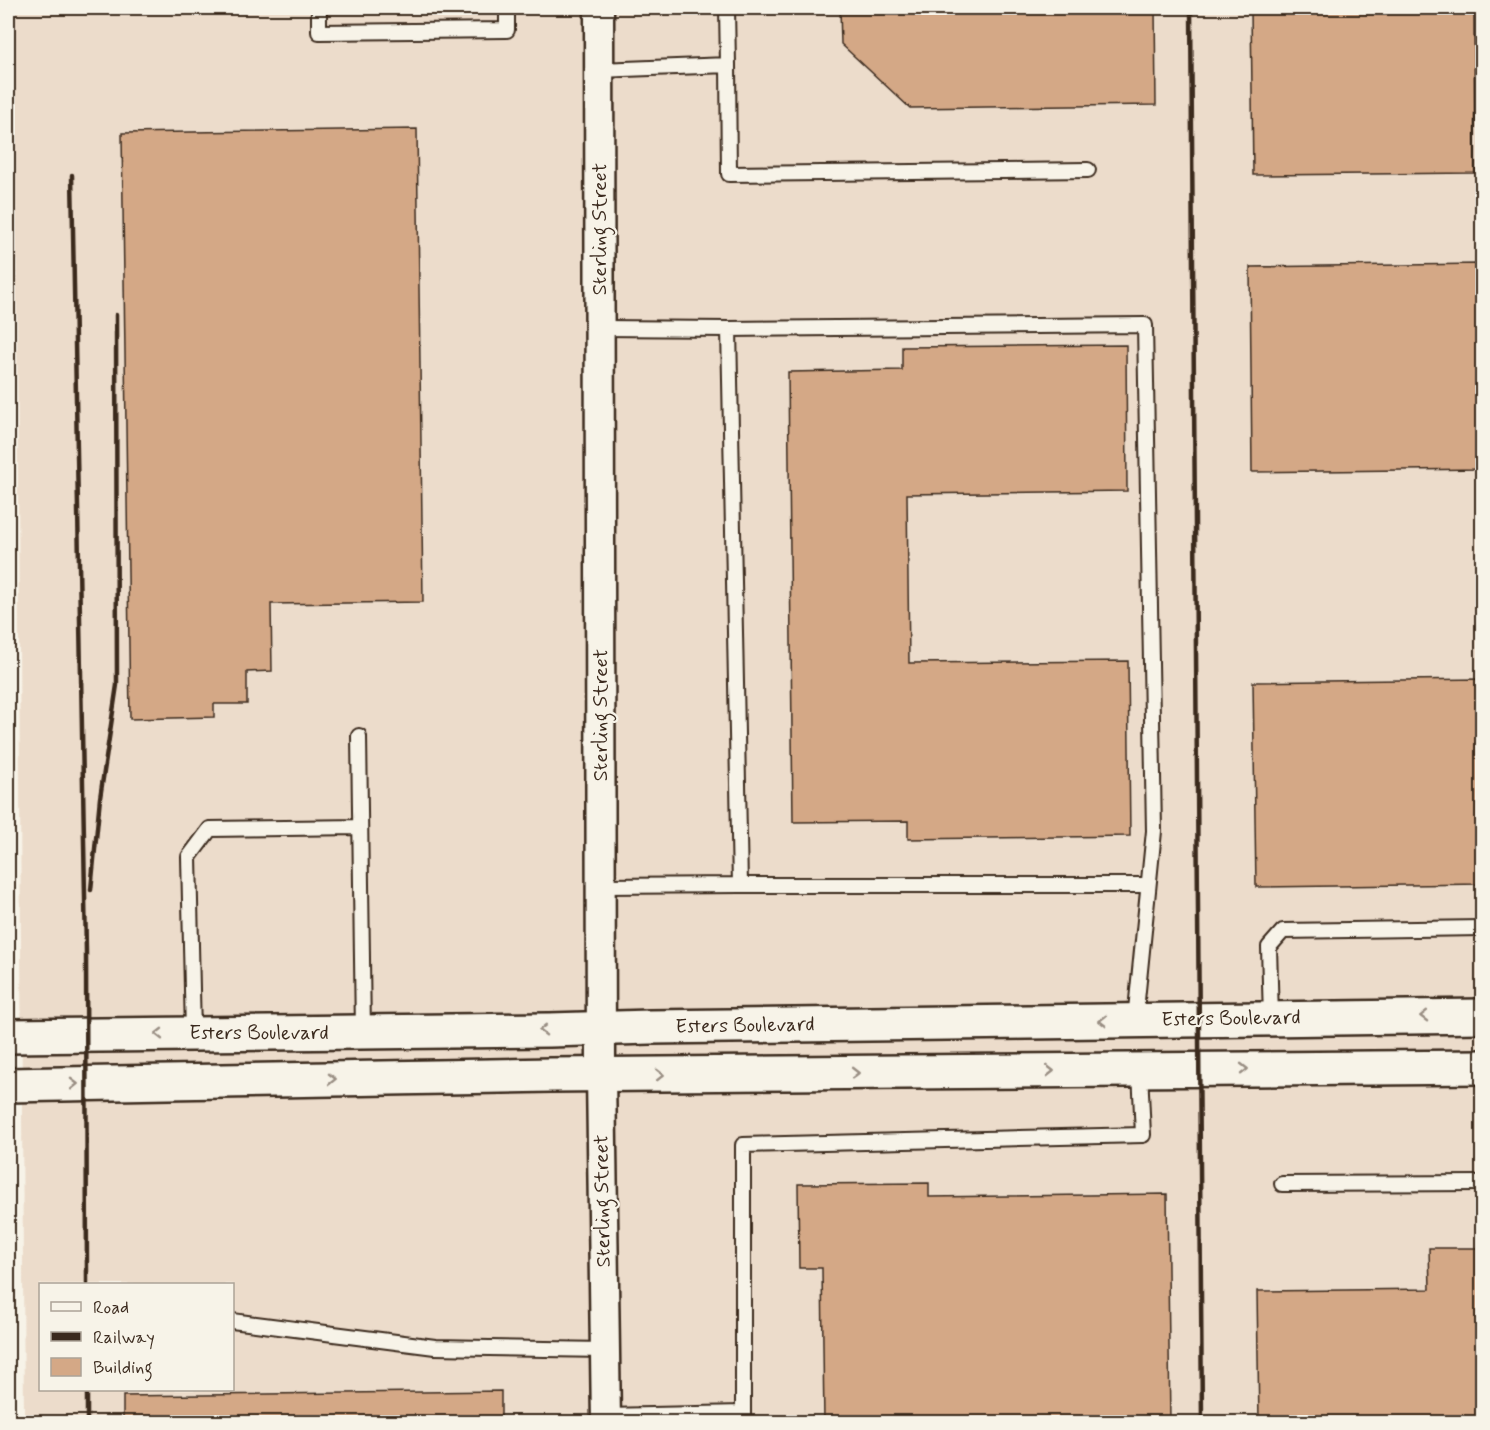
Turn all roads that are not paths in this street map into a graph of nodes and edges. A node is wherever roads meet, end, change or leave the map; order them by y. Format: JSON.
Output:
{"nodes":[{"id":1,"x":319,"y":8,"type":"edge"},
{"id":2,"x":507,"y":8,"type":"edge"},
{"id":3,"x":599,"y":8,"type":"edge"},
{"id":4,"x":727,"y":8,"type":"edge"},
{"id":5,"x":728,"y":65,"type":"junction"},
{"id":6,"x":599,"y":70,"type":"junction"},
{"id":7,"x":1088,"y":170,"type":"dead end"},
{"id":8,"x":600,"y":328,"type":"junction"},
{"id":9,"x":729,"y":329,"type":"junction"},
{"id":10,"x":359,"y":736,"type":"dead end"},
{"id":11,"x":360,"y":827,"type":"junction"},
{"id":12,"x":740,"y":885,"type":"junction"},
{"id":13,"x":1148,"y":885,"type":"junction"},
{"id":14,"x":601,"y":886,"type":"junction"},
{"id":15,"x":1482,"y":928,"type":"edge"},
{"id":16,"x":1482,"y":1016,"type":"edge"},
{"id":17,"x":1271,"y":1018,"type":"junction"},
{"id":18,"x":1135,"y":1020,"type":"junction"},
{"id":19,"x":601,"y":1029,"type":"junction"},
{"id":20,"x":363,"y":1032,"type":"junction"},
{"id":21,"x":193,"y":1034,"type":"junction"},
{"id":22,"x":13,"y":1036,"type":"edge"},
{"id":23,"x":1482,"y":1067,"type":"edge"},
{"id":24,"x":1140,"y":1071,"type":"junction"},
{"id":25,"x":601,"y":1075,"type":"junction"},
{"id":26,"x":12,"y":1085,"type":"edge"},
{"id":27,"x":1482,"y":1183,"type":"edge"},
{"id":28,"x":1282,"y":1184,"type":"dead end"},
{"id":29,"x":234,"y":1321,"type":"edge"},
{"id":30,"x":605,"y":1350,"type":"junction"},
{"id":31,"x":743,"y":1418,"type":"edge"},
{"id":32,"x":606,"y":1419,"type":"edge"}],
"edges":[{"from":1,"to":2,"type":"lane"},
{"from":3,"to":6,"type":"street","name":"Sterling Street"},
{"from":4,"to":5,"type":"lane"},
{"from":5,"to":6,"type":"lane"},
{"from":5,"to":7,"type":"lane"},
{"from":6,"to":8,"type":"street","name":"Sterling Street"},
{"from":8,"to":9,"type":"lane"},
{"from":8,"to":14,"type":"street","name":"Sterling Street"},
{"from":9,"to":12,"type":"lane"},
{"from":9,"to":13,"type":"lane"},
{"from":10,"to":11,"type":"lane"},
{"from":11,"to":20,"type":"lane"},
{"from":11,"to":21,"type":"lane"},
{"from":12,"to":13,"type":"lane"},
{"from":12,"to":14,"type":"lane"},
{"from":13,"to":18,"type":"lane"},
{"from":14,"to":19,"type":"street","name":"Sterling Street"},
{"from":15,"to":17,"type":"lane"},
{"from":16,"to":17,"type":"main road","name":"Esters Boulevard","one_way":true},
{"from":17,"to":18,"type":"main road","name":"Esters Boulevard"},
{"from":18,"to":19,"type":"main road","name":"Esters Boulevard","one_way":true},
{"from":19,"to":20,"type":"main road","name":"Esters Boulevard","one_way":true},
{"from":19,"to":25,"type":"street","name":"Sterling Street"},
{"from":20,"to":21,"type":"main road","name":"Esters Boulevard"},
{"from":21,"to":22,"type":"main road","name":"Esters Boulevard","one_way":true},
{"from":24,"to":23,"type":"main road","one_way":true},
{"from":25,"to":24,"type":"main road","one_way":true},
{"from":24,"to":31,"type":"lane"},
{"from":26,"to":25,"type":"main road","one_way":true},
{"from":25,"to":30,"type":"street","name":"Sterling Street"},
{"from":27,"to":28,"type":"lane"},
{"from":29,"to":30,"type":"lane"},
{"from":30,"to":32,"type":"street","name":"Sterling Street"},
{"from":31,"to":32,"type":"lane"}]}
